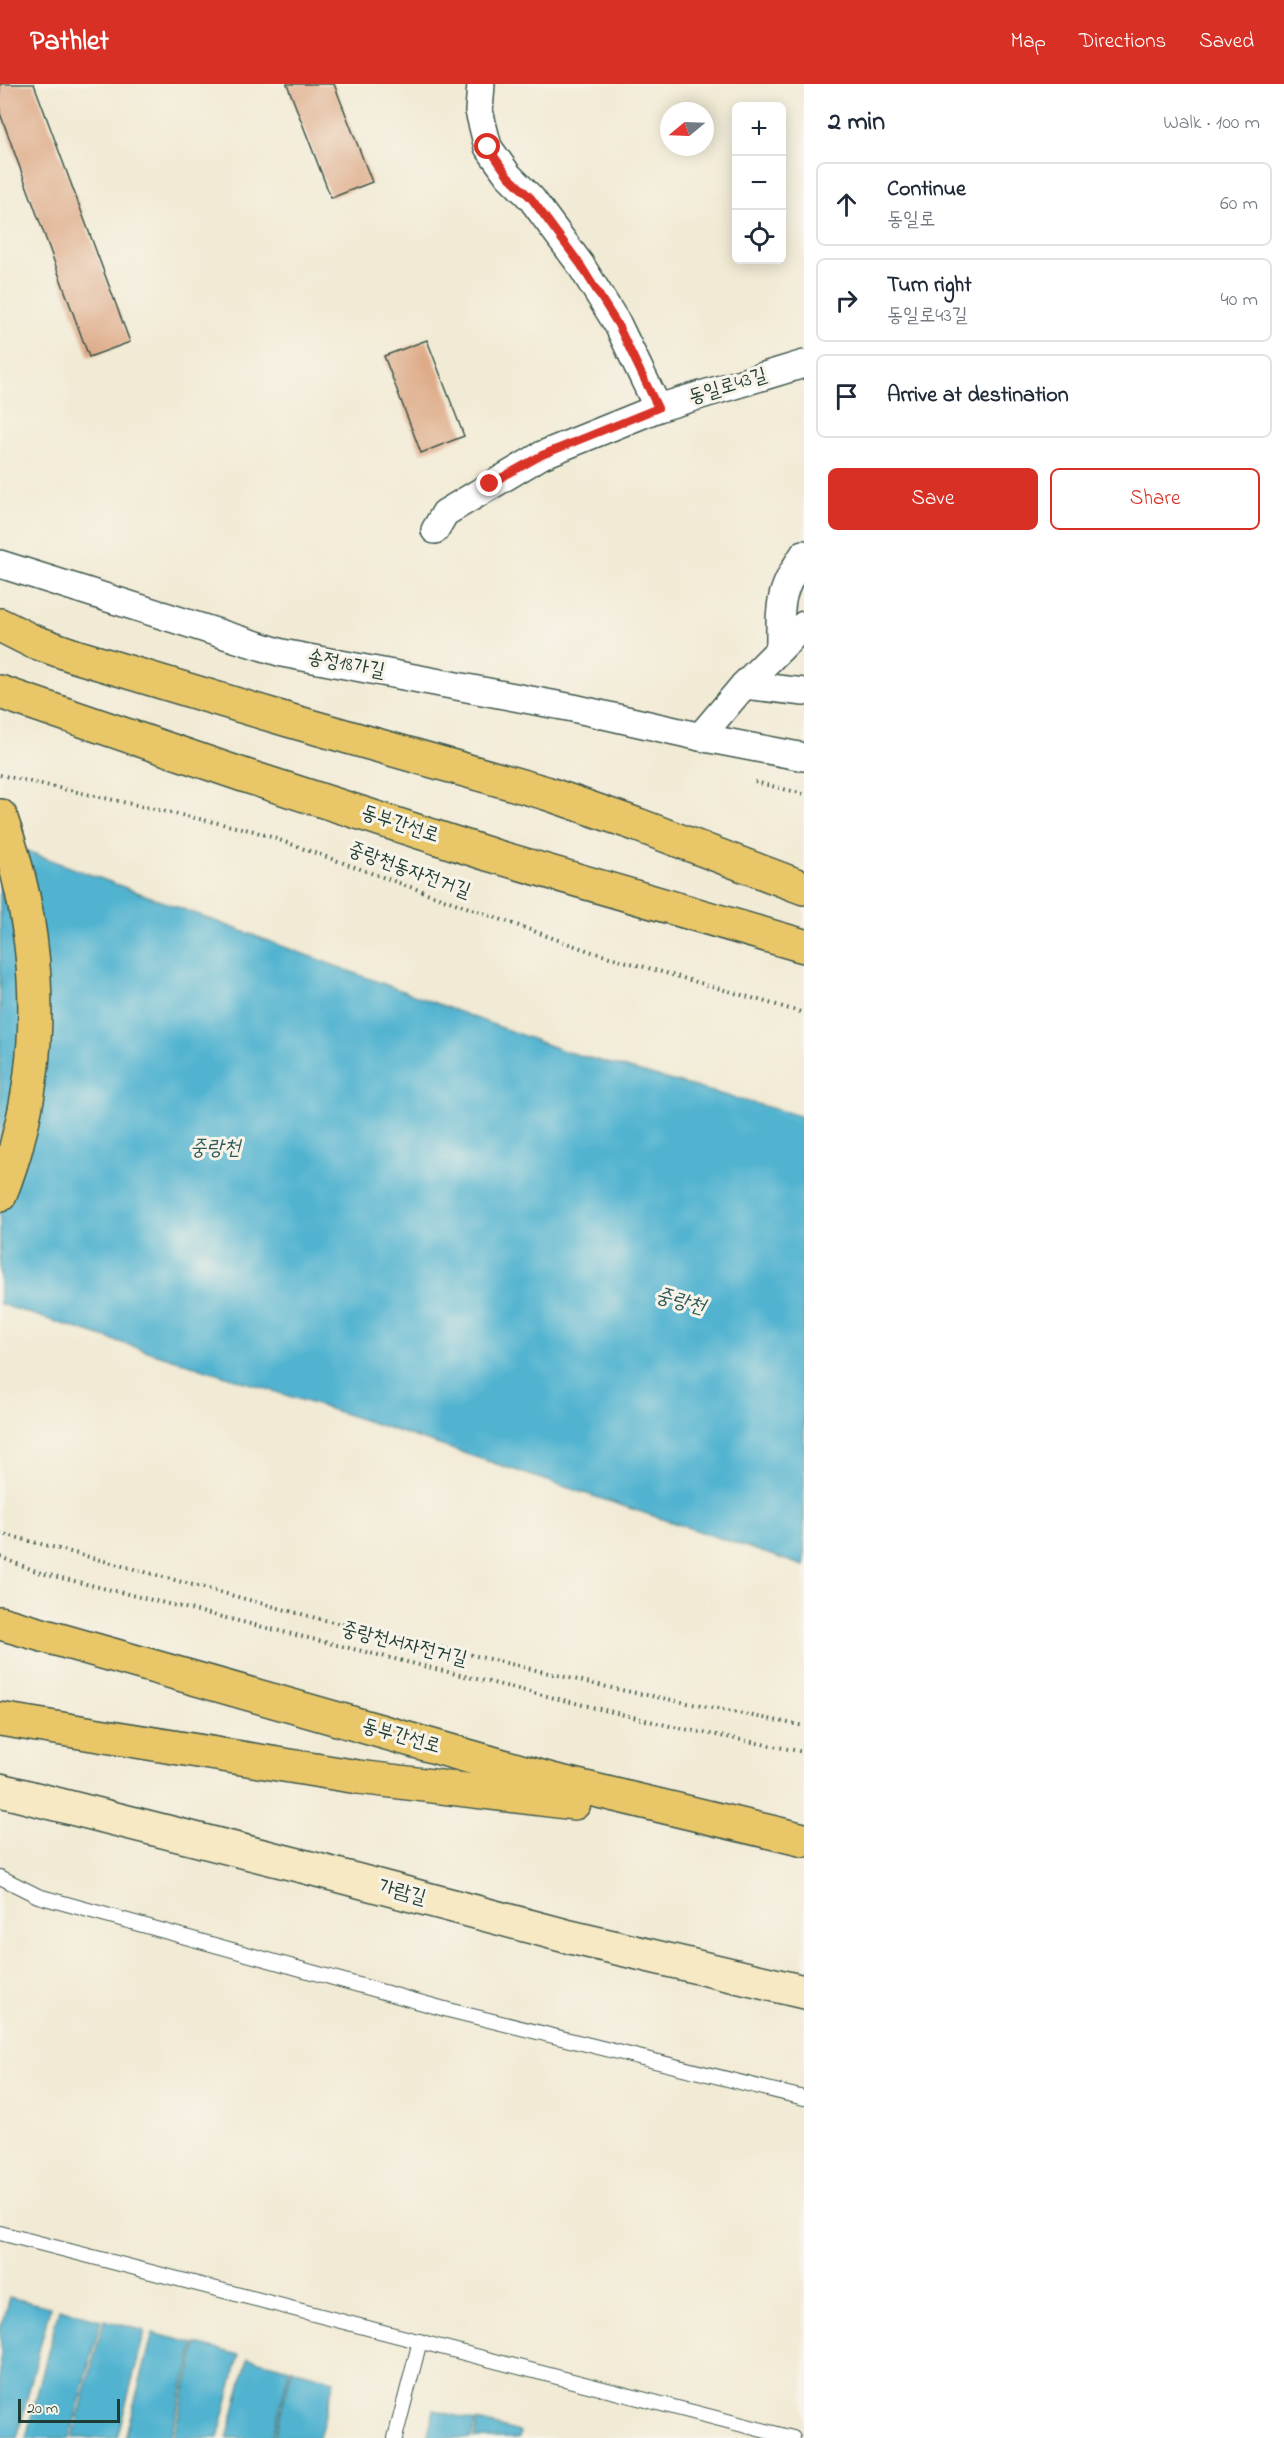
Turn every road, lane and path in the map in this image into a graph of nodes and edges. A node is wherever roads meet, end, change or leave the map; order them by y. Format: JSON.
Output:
{"nodes":[{"id":1,"x":481,"y":84,"type":"edge"},
{"id":2,"x":804,"y":364,"type":"edge"},
{"id":3,"x":658,"y":408,"type":"junction"},
{"id":4,"x":435,"y":530,"type":"dead end"},
{"id":5,"x":804,"y":554,"type":"edge"},
{"id":6,"x":0,"y":564,"type":"edge"},
{"id":7,"x":0,"y":625,"type":"edge"},
{"id":8,"x":804,"y":625,"type":"edge"},
{"id":9,"x":780,"y":649,"type":"junction"},
{"id":10,"x":744,"y":685,"type":"junction"},
{"id":11,"x":0,"y":692,"type":"edge"},
{"id":12,"x":804,"y":692,"type":"edge"},
{"id":13,"x":700,"y":736,"type":"junction"},
{"id":14,"x":804,"y":757,"type":"edge"},
{"id":15,"x":0,"y":775,"type":"edge"},
{"id":16,"x":0,"y":816,"type":"edge"},
{"id":17,"x":804,"y":888,"type":"edge"},
{"id":18,"x":804,"y":946,"type":"edge"},
{"id":19,"x":804,"y":1013,"type":"edge"},
{"id":20,"x":0,"y":1195,"type":"edge"},
{"id":21,"x":0,"y":1533,"type":"edge"},
{"id":22,"x":0,"y":1557,"type":"edge"},
{"id":23,"x":0,"y":1623,"type":"edge"},
{"id":24,"x":0,"y":1719,"type":"edge"},
{"id":25,"x":804,"y":1726,"type":"edge"},
{"id":26,"x":804,"y":1752,"type":"edge"},
{"id":27,"x":0,"y":1790,"type":"edge"},
{"id":28,"x":716,"y":1820,"type":"junction"},
{"id":29,"x":804,"y":1840,"type":"edge"},
{"id":30,"x":0,"y":1877,"type":"edge"},
{"id":31,"x":804,"y":1992,"type":"edge"},
{"id":32,"x":804,"y":2098,"type":"edge"},
{"id":33,"x":0,"y":2233,"type":"edge"},
{"id":34,"x":420,"y":2341,"type":"junction"},
{"id":35,"x":395,"y":2438,"type":"edge"},
{"id":36,"x":793,"y":2438,"type":"edge"}],
"edges":[{"from":1,"to":3,"type":"street"},
{"from":2,"to":3,"type":"street","name":"동일로43길"},
{"from":3,"to":4,"type":"street","name":"동일로43길"},
{"from":5,"to":9,"type":"street"},
{"from":6,"to":13,"type":"street","name":"송정18가길"},
{"from":7,"to":17,"type":"highway"},
{"from":8,"to":9,"type":"street"},
{"from":9,"to":10,"type":"street"},
{"from":10,"to":12,"type":"street"},
{"from":10,"to":13,"type":"street"},
{"from":11,"to":18,"type":"highway","name":"동부간선로"},
{"from":13,"to":14,"type":"street","name":"송정18가길"},
{"from":15,"to":19,"type":"path","name":"중랑천동자전거길"},
{"from":16,"to":20,"type":"highway"},
{"from":21,"to":25,"type":"path"},
{"from":22,"to":26,"type":"path","name":"중랑천서자전거길"},
{"from":23,"to":28,"type":"highway","name":"동부간선로"},
{"from":24,"to":28,"type":"highway"},
{"from":27,"to":31,"type":"street","name":"가람길"},
{"from":28,"to":29,"type":"highway","name":"동부간선로"},
{"from":30,"to":32,"type":"lane"},
{"from":33,"to":34,"type":"lane"},
{"from":34,"to":35,"type":"lane"},
{"from":34,"to":36,"type":"lane"}]}
